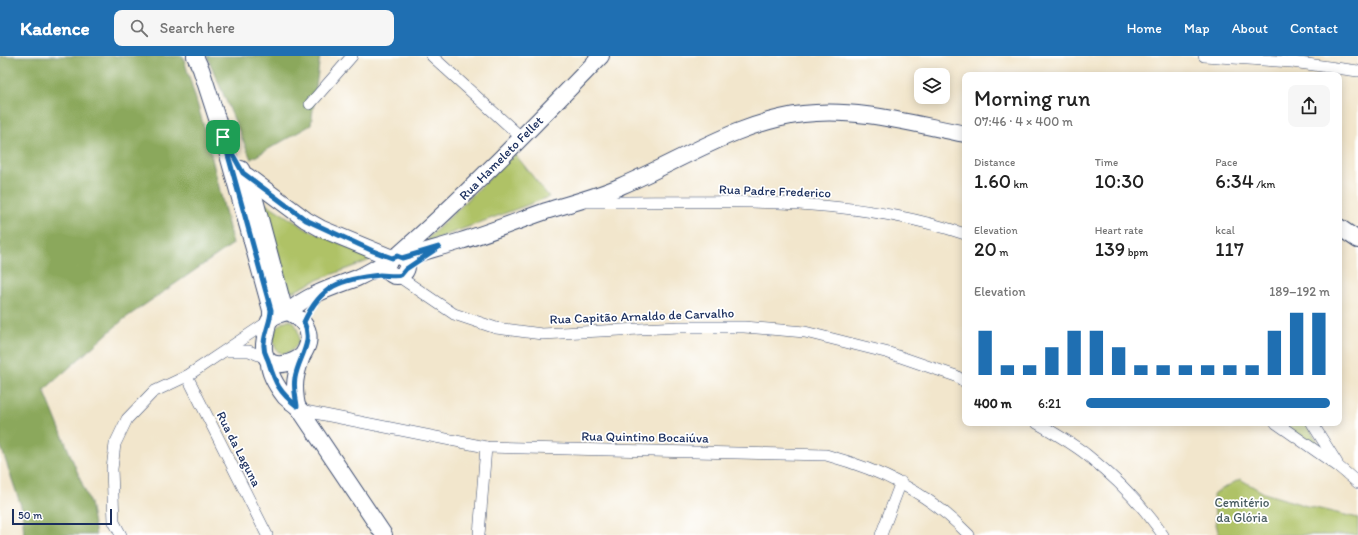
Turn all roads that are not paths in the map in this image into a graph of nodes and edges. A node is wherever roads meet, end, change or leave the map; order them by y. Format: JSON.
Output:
{"nodes":[{"id":1,"x":195,"y":56,"type":"edge"},
{"id":2,"x":352,"y":56,"type":"edge"},
{"id":3,"x":432,"y":56,"type":"edge"},
{"id":4,"x":601,"y":56,"type":"edge"},
{"id":5,"x":1204,"y":56,"type":"edge"},
{"id":6,"x":1358,"y":71,"type":"edge"},
{"id":7,"x":310,"y":104,"type":"dead end"},
{"id":8,"x":962,"y":133,"type":"edge"},
{"id":9,"x":223,"y":137,"type":"junction"},
{"id":10,"x":522,"y":138,"type":"junction"},
{"id":11,"x":243,"y":173,"type":"junction"},
{"id":12,"x":580,"y":202,"type":"junction"},
{"id":13,"x":1342,"y":226,"type":"edge"},
{"id":14,"x":1342,"y":228,"type":"edge"},
{"id":15,"x":1358,"y":229,"type":"edge"},
{"id":16,"x":962,"y":233,"type":"edge"},
{"id":17,"x":1358,"y":240,"type":"edge"},
{"id":18,"x":397,"y":264,"type":"junction"},
{"id":19,"x":326,"y":290,"type":"junction"},
{"id":20,"x":278,"y":316,"type":"junction"},
{"id":21,"x":304,"y":322,"type":"junction"},
{"id":22,"x":226,"y":351,"type":"junction"},
{"id":23,"x":302,"y":356,"type":"junction"},
{"id":24,"x":267,"y":360,"type":"junction"},
{"id":25,"x":187,"y":376,"type":"junction"},
{"id":26,"x":962,"y":380,"type":"edge"},
{"id":27,"x":299,"y":408,"type":"junction"},
{"id":28,"x":1042,"y":426,"type":"edge"},
{"id":29,"x":1280,"y":426,"type":"edge"},
{"id":30,"x":1314,"y":426,"type":"edge"},
{"id":31,"x":486,"y":447,"type":"junction"},
{"id":32,"x":1339,"y":467,"type":"junction"},
{"id":33,"x":901,"y":482,"type":"junction"},
{"id":34,"x":1358,"y":483,"type":"edge"},
{"id":35,"x":121,"y":535,"type":"edge"},
{"id":36,"x":267,"y":535,"type":"edge"},
{"id":37,"x":384,"y":535,"type":"edge"},
{"id":38,"x":479,"y":535,"type":"edge"},
{"id":39,"x":881,"y":535,"type":"edge"},
{"id":40,"x":969,"y":535,"type":"edge"},
{"id":41,"x":1163,"y":535,"type":"edge"}],
"edges":[{"from":1,"to":9,"type":"main road"},
{"from":2,"to":7,"type":"street"},
{"from":3,"to":10,"type":"street"},
{"from":4,"to":10,"type":"main road","name":"Rua Hameleto Fellet"},
{"from":5,"to":6,"type":"street"},
{"from":8,"to":12,"type":"main road"},
{"from":9,"to":11,"type":"main road"},
{"from":9,"to":20,"type":"main road"},
{"from":10,"to":18,"type":"main road","name":"Rua Hameleto Fellet"},
{"from":11,"to":18,"type":"main road"},
{"from":11,"to":20,"type":"main road"},
{"from":12,"to":16,"type":"street","name":"Rua Padre Frederico"},
{"from":12,"to":18,"type":"main road"},
{"from":13,"to":15,"type":"main road"},
{"from":14,"to":17,"type":"main road"},
{"from":18,"to":19,"type":"main road"},
{"from":18,"to":26,"type":"street","name":"Rua Capitão Arnaldo de Carvalho"},
{"from":19,"to":20,"type":"main road"},
{"from":19,"to":21,"type":"main road"},
{"from":20,"to":21,"type":"main road"},
{"from":20,"to":22,"type":"street"},
{"from":20,"to":24,"type":"main road"},
{"from":21,"to":23,"type":"main road"},
{"from":22,"to":24,"type":"street"},
{"from":22,"to":25,"type":"street"},
{"from":23,"to":24,"type":"main road"},
{"from":23,"to":27,"type":"main road"},
{"from":24,"to":27,"type":"main road"},
{"from":25,"to":35,"type":"street"},
{"from":25,"to":36,"type":"street","name":"Rua da Laguna"},
{"from":27,"to":31,"type":"street","name":"Rua Quintino Bocaiúva"},
{"from":27,"to":37,"type":"main road"},
{"from":28,"to":41,"type":"street"},
{"from":29,"to":32,"type":"street"},
{"from":30,"to":32,"type":"street"},
{"from":31,"to":33,"type":"street","name":"Rua Quintino Bocaiúva"},
{"from":31,"to":38,"type":"street"},
{"from":32,"to":34,"type":"street"},
{"from":33,"to":39,"type":"street"},
{"from":33,"to":40,"type":"street","name":"Rua Quintino Bocaiúva"}]}
